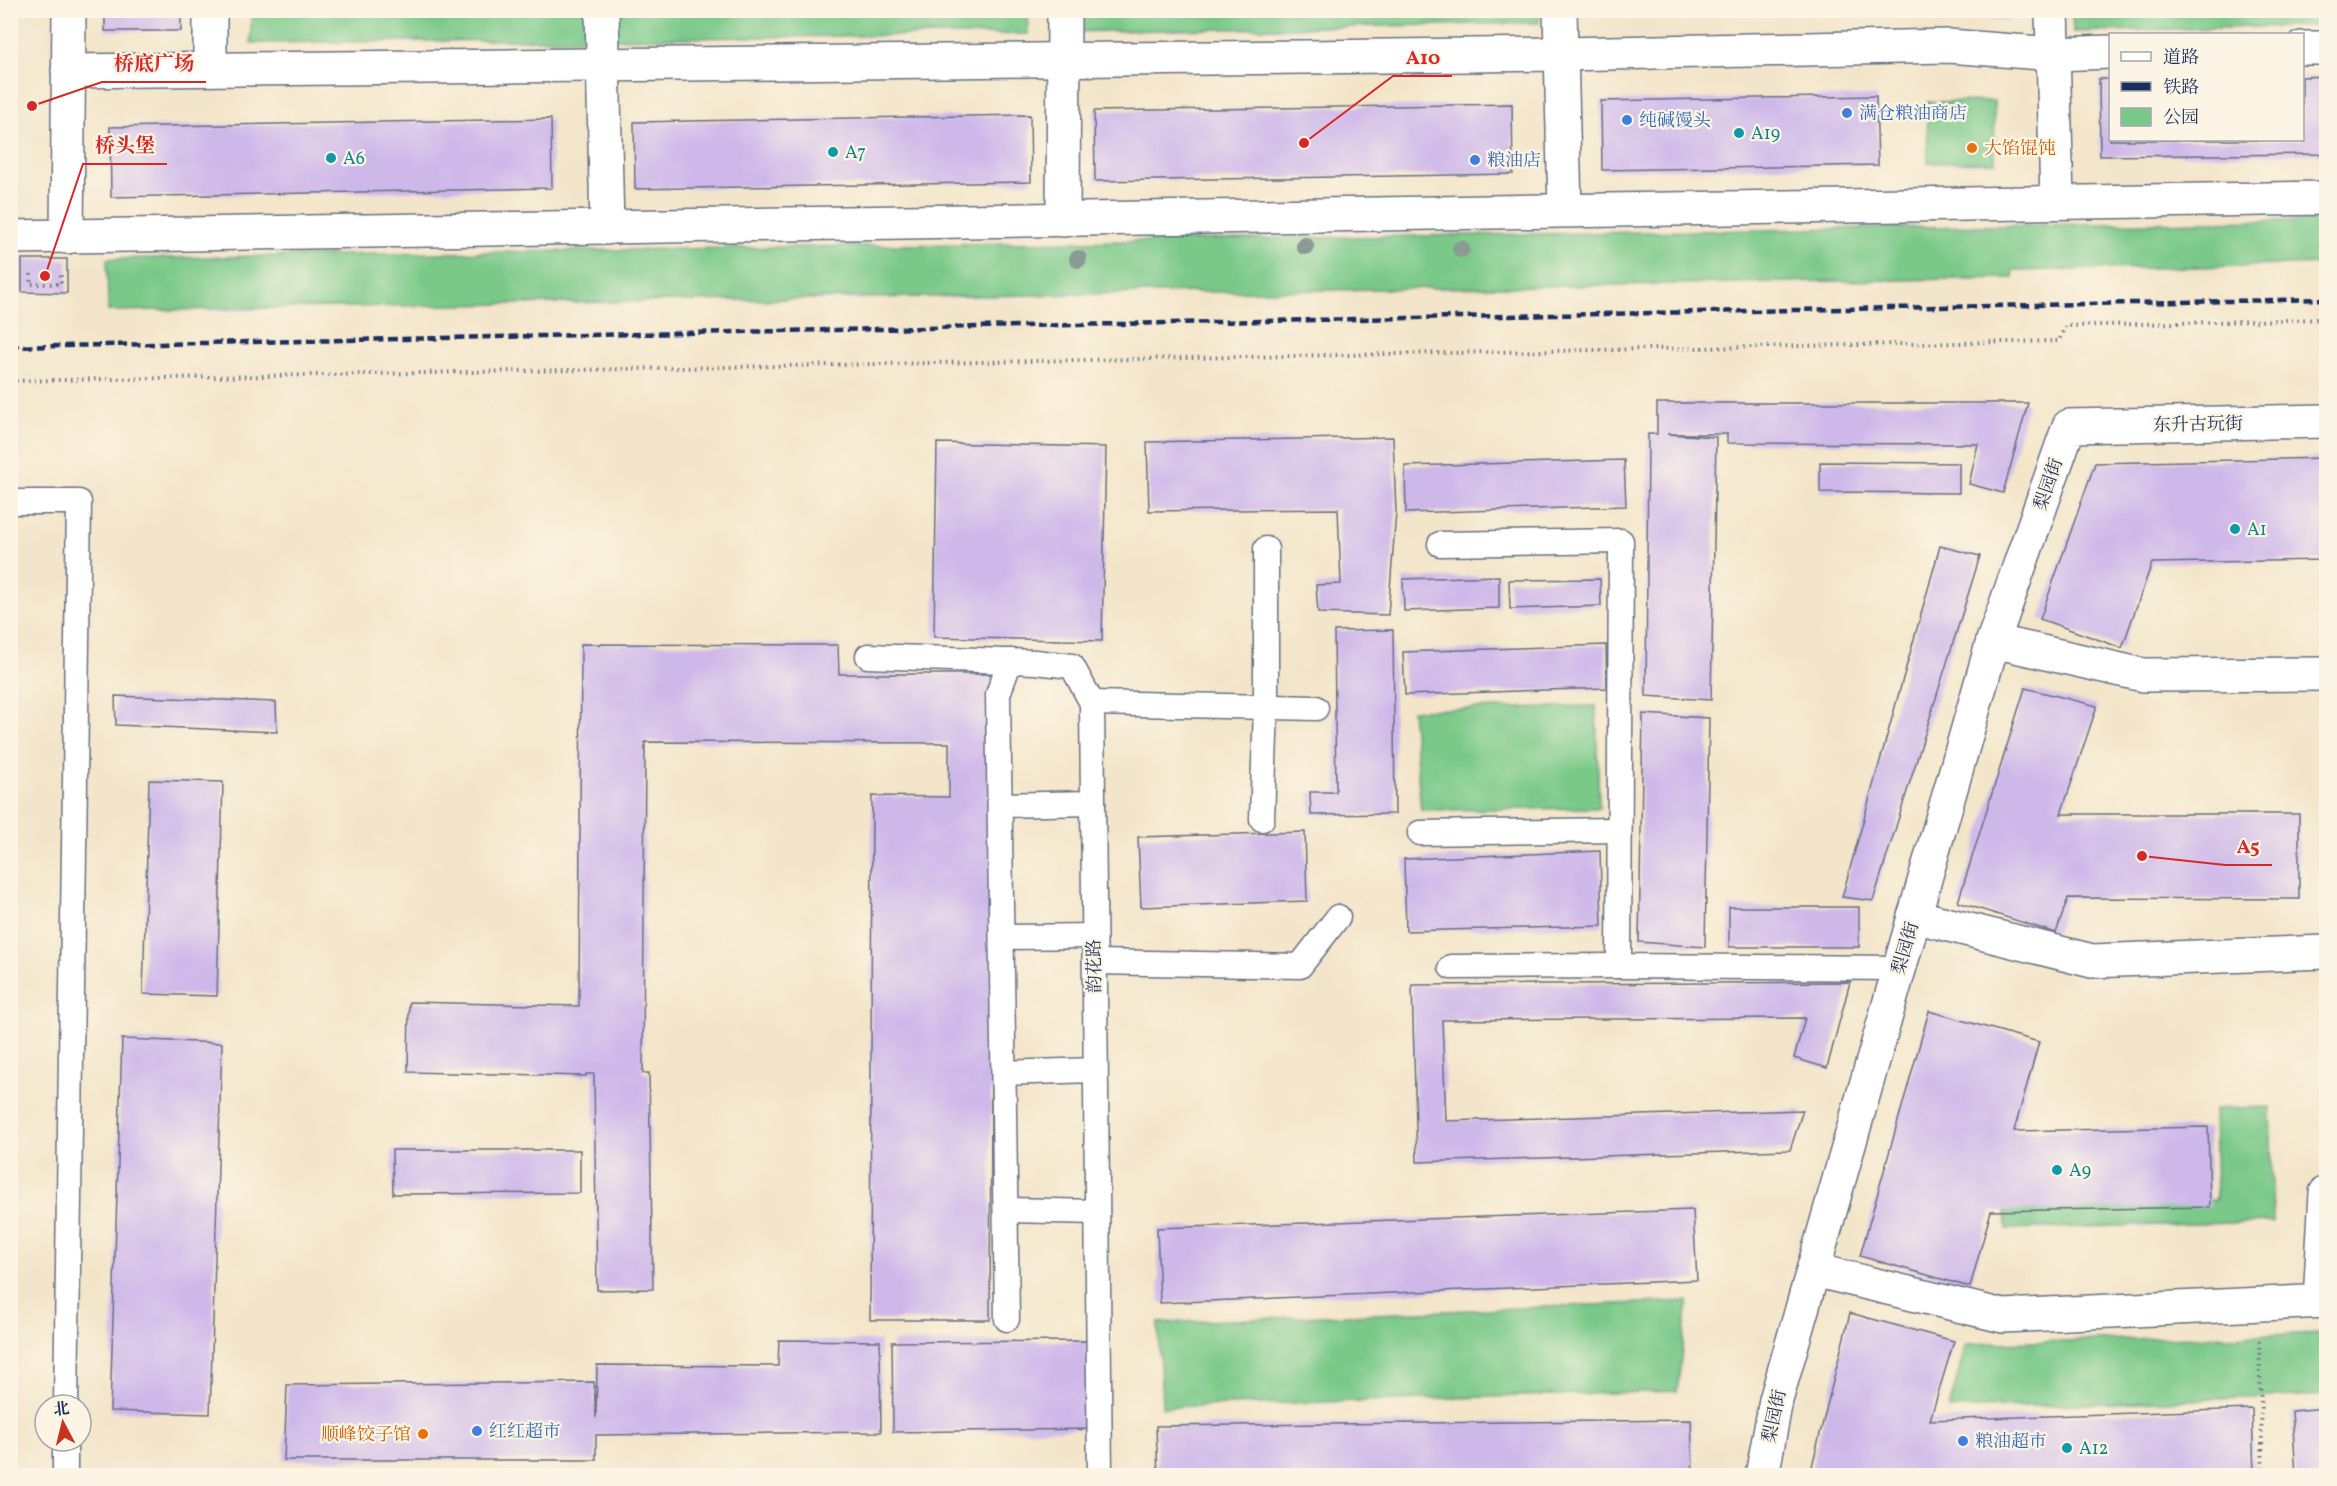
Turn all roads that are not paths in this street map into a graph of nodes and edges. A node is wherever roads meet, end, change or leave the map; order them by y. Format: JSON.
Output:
{"nodes":[{"id":1,"x":69,"y":10,"type":"edge"},
{"id":2,"x":210,"y":10,"type":"edge"},
{"id":3,"x":602,"y":10,"type":"edge"},
{"id":4,"x":1065,"y":10,"type":"edge"},
{"id":5,"x":1560,"y":10,"type":"edge"},
{"id":6,"x":2052,"y":10,"type":"edge"},
{"id":7,"x":2304,"y":48,"type":"edge"},
{"id":8,"x":2326,"y":48,"type":"edge"},
{"id":9,"x":2109,"y":52,"type":"edge"},
{"id":10,"x":1561,"y":54,"type":"junction"},
{"id":11,"x":2054,"y":54,"type":"junction"},
{"id":12,"x":1064,"y":60,"type":"junction"},
{"id":13,"x":603,"y":65,"type":"junction"},
{"id":14,"x":210,"y":69,"type":"junction"},
{"id":15,"x":68,"y":71,"type":"junction"},
{"id":16,"x":2326,"y":198,"type":"edge"},
{"id":17,"x":2057,"y":202,"type":"junction"},
{"id":18,"x":1565,"y":210,"type":"junction"},
{"id":19,"x":1063,"y":220,"type":"junction"},
{"id":20,"x":607,"y":228,"type":"junction"},
{"id":21,"x":10,"y":237,"type":"edge"},
{"id":22,"x":67,"y":237,"type":"junction"},
{"id":23,"x":2326,"y":421,"type":"edge"},
{"id":24,"x":2068,"y":426,"type":"joint"},
{"id":25,"x":10,"y":502,"type":"edge"},
{"id":26,"x":1440,"y":544,"type":"dead end"},
{"id":27,"x":1266,"y":549,"type":"dead end"},
{"id":28,"x":1993,"y":641,"type":"junction"},
{"id":29,"x":868,"y":656,"type":"dead end"},
{"id":30,"x":1010,"y":661,"type":"junction"},
{"id":31,"x":2326,"y":674,"type":"edge"},
{"id":32,"x":1092,"y":704,"type":"junction"},
{"id":33,"x":1266,"y":708,"type":"junction"},
{"id":34,"x":1316,"y":708,"type":"dead end"},
{"id":35,"x":1093,"y":803,"type":"junction"},
{"id":36,"x":1000,"y":806,"type":"junction"},
{"id":37,"x":1262,"y":819,"type":"dead end"},
{"id":38,"x":1618,"y":830,"type":"junction"},
{"id":39,"x":1420,"y":833,"type":"dead end"},
{"id":40,"x":1914,"y":916,"type":"junction"},
{"id":41,"x":1338,"y":917,"type":"dead end"},
{"id":42,"x":1094,"y":936,"type":"junction"},
{"id":43,"x":1002,"y":938,"type":"junction"},
{"id":44,"x":2326,"y":952,"type":"edge"},
{"id":45,"x":1095,"y":962,"type":"junction"},
{"id":46,"x":1619,"y":966,"type":"junction"},
{"id":47,"x":1451,"y":967,"type":"dead end"},
{"id":48,"x":1899,"y":968,"type":"junction"},
{"id":49,"x":1095,"y":1070,"type":"junction"},
{"id":50,"x":1004,"y":1073,"type":"junction"},
{"id":51,"x":2326,"y":1193,"type":"edge"},
{"id":52,"x":1006,"y":1210,"type":"junction"},
{"id":53,"x":1097,"y":1212,"type":"junction"},
{"id":54,"x":1814,"y":1269,"type":"junction"},
{"id":55,"x":2323,"y":1301,"type":"edge"},
{"id":56,"x":1008,"y":1319,"type":"dead end"},
{"id":57,"x":66,"y":1393,"type":"edge"},
{"id":58,"x":66,"y":1453,"type":"edge"},
{"id":59,"x":65,"y":1476,"type":"edge"},
{"id":60,"x":1100,"y":1476,"type":"edge"},
{"id":61,"x":1762,"y":1476,"type":"edge"}],
"edges":[{"from":1,"to":15,"type":"street"},
{"from":2,"to":14,"type":"street"},
{"from":3,"to":13,"type":"street"},
{"from":4,"to":12,"type":"street"},
{"from":5,"to":10,"type":"street"},
{"from":6,"to":11,"type":"street"},
{"from":7,"to":8,"type":"street"},
{"from":9,"to":11,"type":"street"},
{"from":10,"to":11,"type":"street"},
{"from":10,"to":12,"type":"street"},
{"from":10,"to":18,"type":"street"},
{"from":11,"to":17,"type":"street"},
{"from":12,"to":13,"type":"street"},
{"from":12,"to":19,"type":"street"},
{"from":13,"to":14,"type":"street"},
{"from":13,"to":20,"type":"street"},
{"from":14,"to":15,"type":"street"},
{"from":15,"to":22,"type":"street"},
{"from":16,"to":17,"type":"street"},
{"from":17,"to":18,"type":"street"},
{"from":18,"to":19,"type":"street"},
{"from":19,"to":20,"type":"street"},
{"from":20,"to":22,"type":"street"},
{"from":21,"to":22,"type":"street"},
{"from":23,"to":24,"type":"street","name":"东升古玩街"},
{"from":24,"to":28,"type":"street","name":"梨园街"},
{"from":25,"to":57,"type":"lane"},
{"from":26,"to":38,"type":"lane"},
{"from":27,"to":33,"type":"lane"},
{"from":28,"to":31,"type":"street"},
{"from":28,"to":40,"type":"street","name":"梨园街"},
{"from":29,"to":30,"type":"lane","name":"韵花路"},
{"from":30,"to":32,"type":"lane","name":"韵花路"},
{"from":30,"to":36,"type":"lane"},
{"from":32,"to":33,"type":"lane"},
{"from":32,"to":35,"type":"lane","name":"韵花路"},
{"from":33,"to":34,"type":"lane"},
{"from":33,"to":37,"type":"lane"},
{"from":35,"to":36,"type":"lane"},
{"from":35,"to":42,"type":"lane","name":"韵花路"},
{"from":36,"to":43,"type":"lane"},
{"from":38,"to":39,"type":"lane"},
{"from":38,"to":46,"type":"lane"},
{"from":40,"to":44,"type":"street"},
{"from":40,"to":48,"type":"street","name":"梨园街"},
{"from":41,"to":45,"type":"lane"},
{"from":42,"to":43,"type":"lane"},
{"from":42,"to":45,"type":"lane","name":"韵花路"},
{"from":43,"to":50,"type":"lane"},
{"from":45,"to":49,"type":"lane","name":"韵花路"},
{"from":46,"to":47,"type":"lane"},
{"from":46,"to":48,"type":"lane"},
{"from":48,"to":54,"type":"street","name":"梨园街"},
{"from":49,"to":50,"type":"lane"},
{"from":49,"to":53,"type":"lane","name":"韵花路"},
{"from":50,"to":52,"type":"lane"},
{"from":51,"to":55,"type":"street"},
{"from":52,"to":53,"type":"lane"},
{"from":52,"to":56,"type":"lane"},
{"from":53,"to":60,"type":"lane","name":"韵花路"},
{"from":54,"to":55,"type":"street"},
{"from":54,"to":61,"type":"street","name":"梨园街"},
{"from":58,"to":59,"type":"lane"}]}
